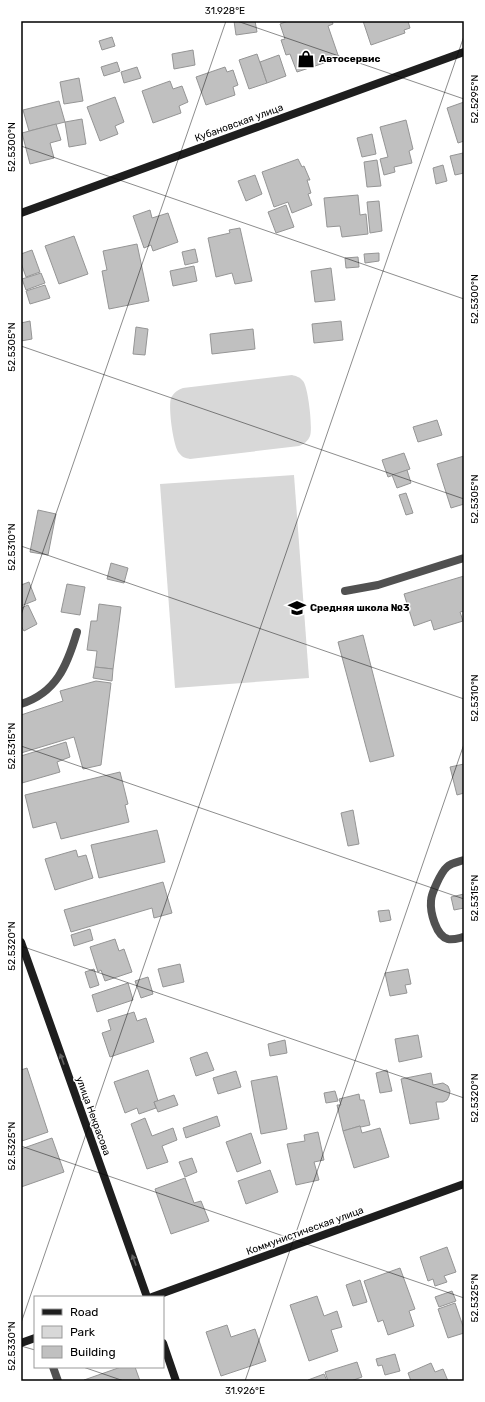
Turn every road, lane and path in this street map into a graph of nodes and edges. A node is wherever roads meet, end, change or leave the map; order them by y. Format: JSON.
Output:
{"nodes":[{"id":1,"x":464,"y":52,"type":"edge"},
{"id":2,"x":21,"y":213,"type":"edge"},
{"id":3,"x":464,"y":558,"type":"edge"},
{"id":4,"x":345,"y":591,"type":"dead end"},
{"id":5,"x":77,"y":632,"type":"dead end"},
{"id":6,"x":21,"y":704,"type":"edge"},
{"id":7,"x":464,"y":860,"type":"edge"},
{"id":8,"x":464,"y":937,"type":"edge"},
{"id":9,"x":21,"y":942,"type":"edge"},
{"id":10,"x":23,"y":953,"type":"edge"},
{"id":11,"x":464,"y":1184,"type":"edge"},
{"id":12,"x":147,"y":1296,"type":"edge"},
{"id":13,"x":155,"y":1296,"type":"edge"},
{"id":14,"x":34,"y":1338,"type":"edge"},
{"id":15,"x":21,"y":1343,"type":"edge"},
{"id":16,"x":164,"y":1346,"type":"edge"},
{"id":17,"x":53,"y":1368,"type":"edge"},
{"id":18,"x":58,"y":1381,"type":"edge"},
{"id":19,"x":176,"y":1381,"type":"edge"}],
"edges":[{"from":1,"to":2,"type":"street","name":"Кубановская улица"},
{"from":3,"to":4,"type":"lane"},
{"from":5,"to":6,"type":"lane"},
{"from":7,"to":8,"type":"lane"},
{"from":9,"to":10,"type":"street","name":"улица Некрасова"},
{"from":12,"to":10,"type":"street","name":"улица Некрасова","one_way":true},
{"from":11,"to":13,"type":"street","name":"Коммунистическая улица"},
{"from":14,"to":15,"type":"street"},
{"from":16,"to":19,"type":"street"},
{"from":17,"to":18,"type":"lane"}]}
